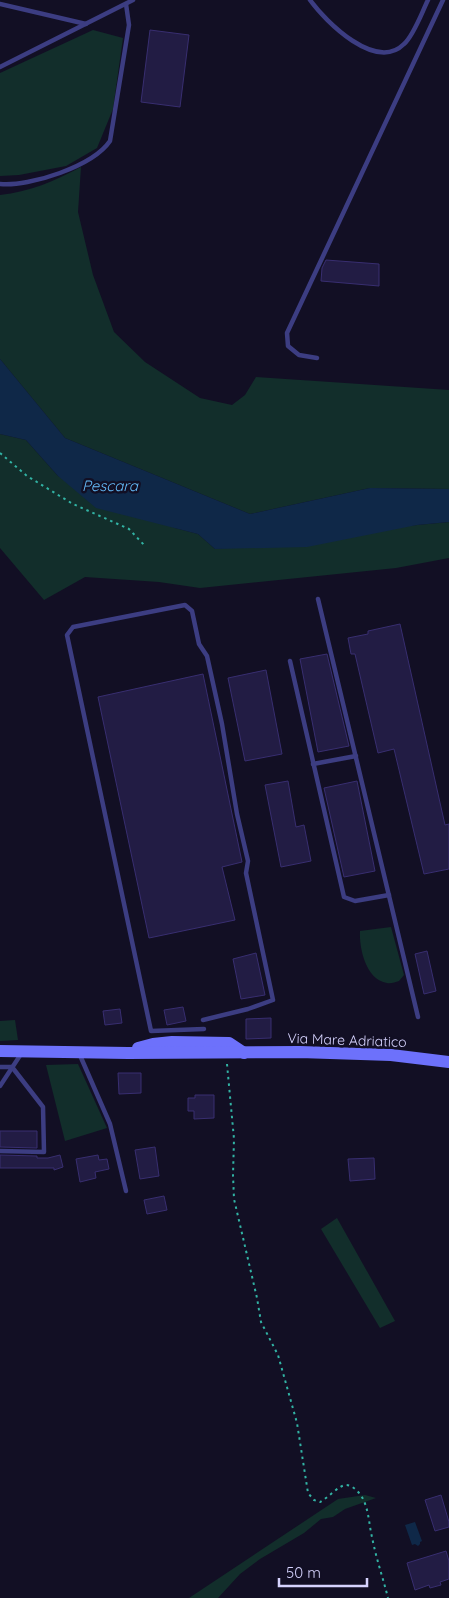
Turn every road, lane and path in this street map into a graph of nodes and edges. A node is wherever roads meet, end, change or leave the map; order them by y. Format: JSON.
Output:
{"nodes":[{"id":1,"x":133,"y":0,"type":"edge"},
{"id":2,"x":310,"y":0,"type":"edge"},
{"id":3,"x":428,"y":0,"type":"edge"},
{"id":4,"x":444,"y":0,"type":"edge"},
{"id":5,"x":0,"y":4,"type":"edge"},
{"id":6,"x":126,"y":4,"type":"junction"},
{"id":7,"x":86,"y":24,"type":"junction"},
{"id":8,"x":0,"y":66,"type":"edge"},
{"id":9,"x":0,"y":184,"type":"edge"},
{"id":10,"x":317,"y":358,"type":"dead end"},
{"id":11,"x":0,"y":452,"type":"edge"},
{"id":12,"x":145,"y":546,"type":"dead end"},
{"id":13,"x":318,"y":599,"type":"dead end"},
{"id":14,"x":290,"y":661,"type":"dead end"},
{"id":15,"x":356,"y":756,"type":"junction"},
{"id":16,"x":313,"y":764,"type":"junction"},
{"id":17,"x":389,"y":895,"type":"junction"},
{"id":18,"x":418,"y":1017,"type":"dead end"},
{"id":19,"x":203,"y":1020,"type":"dead end"},
{"id":20,"x":204,"y":1029,"type":"dead end"},
{"id":21,"x":152,"y":1037,"type":"junction"},
{"id":22,"x":205,"y":1047,"type":"junction"},
{"id":23,"x":0,"y":1051,"type":"edge"},
{"id":24,"x":23,"y":1051,"type":"junction"},
{"id":25,"x":78,"y":1052,"type":"junction"},
{"id":26,"x":128,"y":1053,"type":"junction"},
{"id":27,"x":227,"y":1053,"type":"junction"},
{"id":28,"x":244,"y":1053,"type":"junction"},
{"id":29,"x":449,"y":1062,"type":"edge"},
{"id":30,"x":0,"y":1067,"type":"edge"},
{"id":31,"x":12,"y":1067,"type":"junction"},
{"id":32,"x":1,"y":1084,"type":"edge"},
{"id":33,"x":0,"y":1151,"type":"edge"},
{"id":34,"x":126,"y":1191,"type":"dead end"},
{"id":35,"x":388,"y":1598,"type":"edge"}],
"edges":[{"from":1,"to":6,"type":"lane"},
{"from":2,"to":3,"type":"lane"},
{"from":4,"to":10,"type":"lane"},
{"from":5,"to":7,"type":"lane"},
{"from":6,"to":7,"type":"lane"},
{"from":6,"to":9,"type":"lane"},
{"from":7,"to":8,"type":"lane"},
{"from":11,"to":12,"type":"path"},
{"from":13,"to":15,"type":"lane"},
{"from":14,"to":16,"type":"lane"},
{"from":15,"to":16,"type":"lane"},
{"from":15,"to":17,"type":"lane"},
{"from":16,"to":17,"type":"lane"},
{"from":17,"to":18,"type":"lane"},
{"from":19,"to":21,"type":"lane"},
{"from":20,"to":21,"type":"lane"},
{"from":21,"to":22,"type":"main road","name":"Via Mare Adriatico"},
{"from":21,"to":26,"type":"main road","name":"Via Mare Adriatico"},
{"from":22,"to":26,"type":"main road","name":"Via Mare Adriatico"},
{"from":22,"to":27,"type":"main road","name":"Via Mare Adriatico"},
{"from":22,"to":28,"type":"main road","name":"Via Mare Adriatico"},
{"from":23,"to":24,"type":"main road","name":"Via Mare Adriatico"},
{"from":24,"to":25,"type":"main road","name":"Via Mare Adriatico"},
{"from":24,"to":31,"type":"lane"},
{"from":25,"to":26,"type":"main road","name":"Via Mare Adriatico"},
{"from":25,"to":34,"type":"lane"},
{"from":27,"to":28,"type":"main road","name":"Via Mare Adriatico"},
{"from":27,"to":35,"type":"path"},
{"from":28,"to":29,"type":"main road","name":"Via Mare Adriatico"},
{"from":30,"to":31,"type":"lane"},
{"from":31,"to":32,"type":"lane"},
{"from":31,"to":33,"type":"lane"}]}
